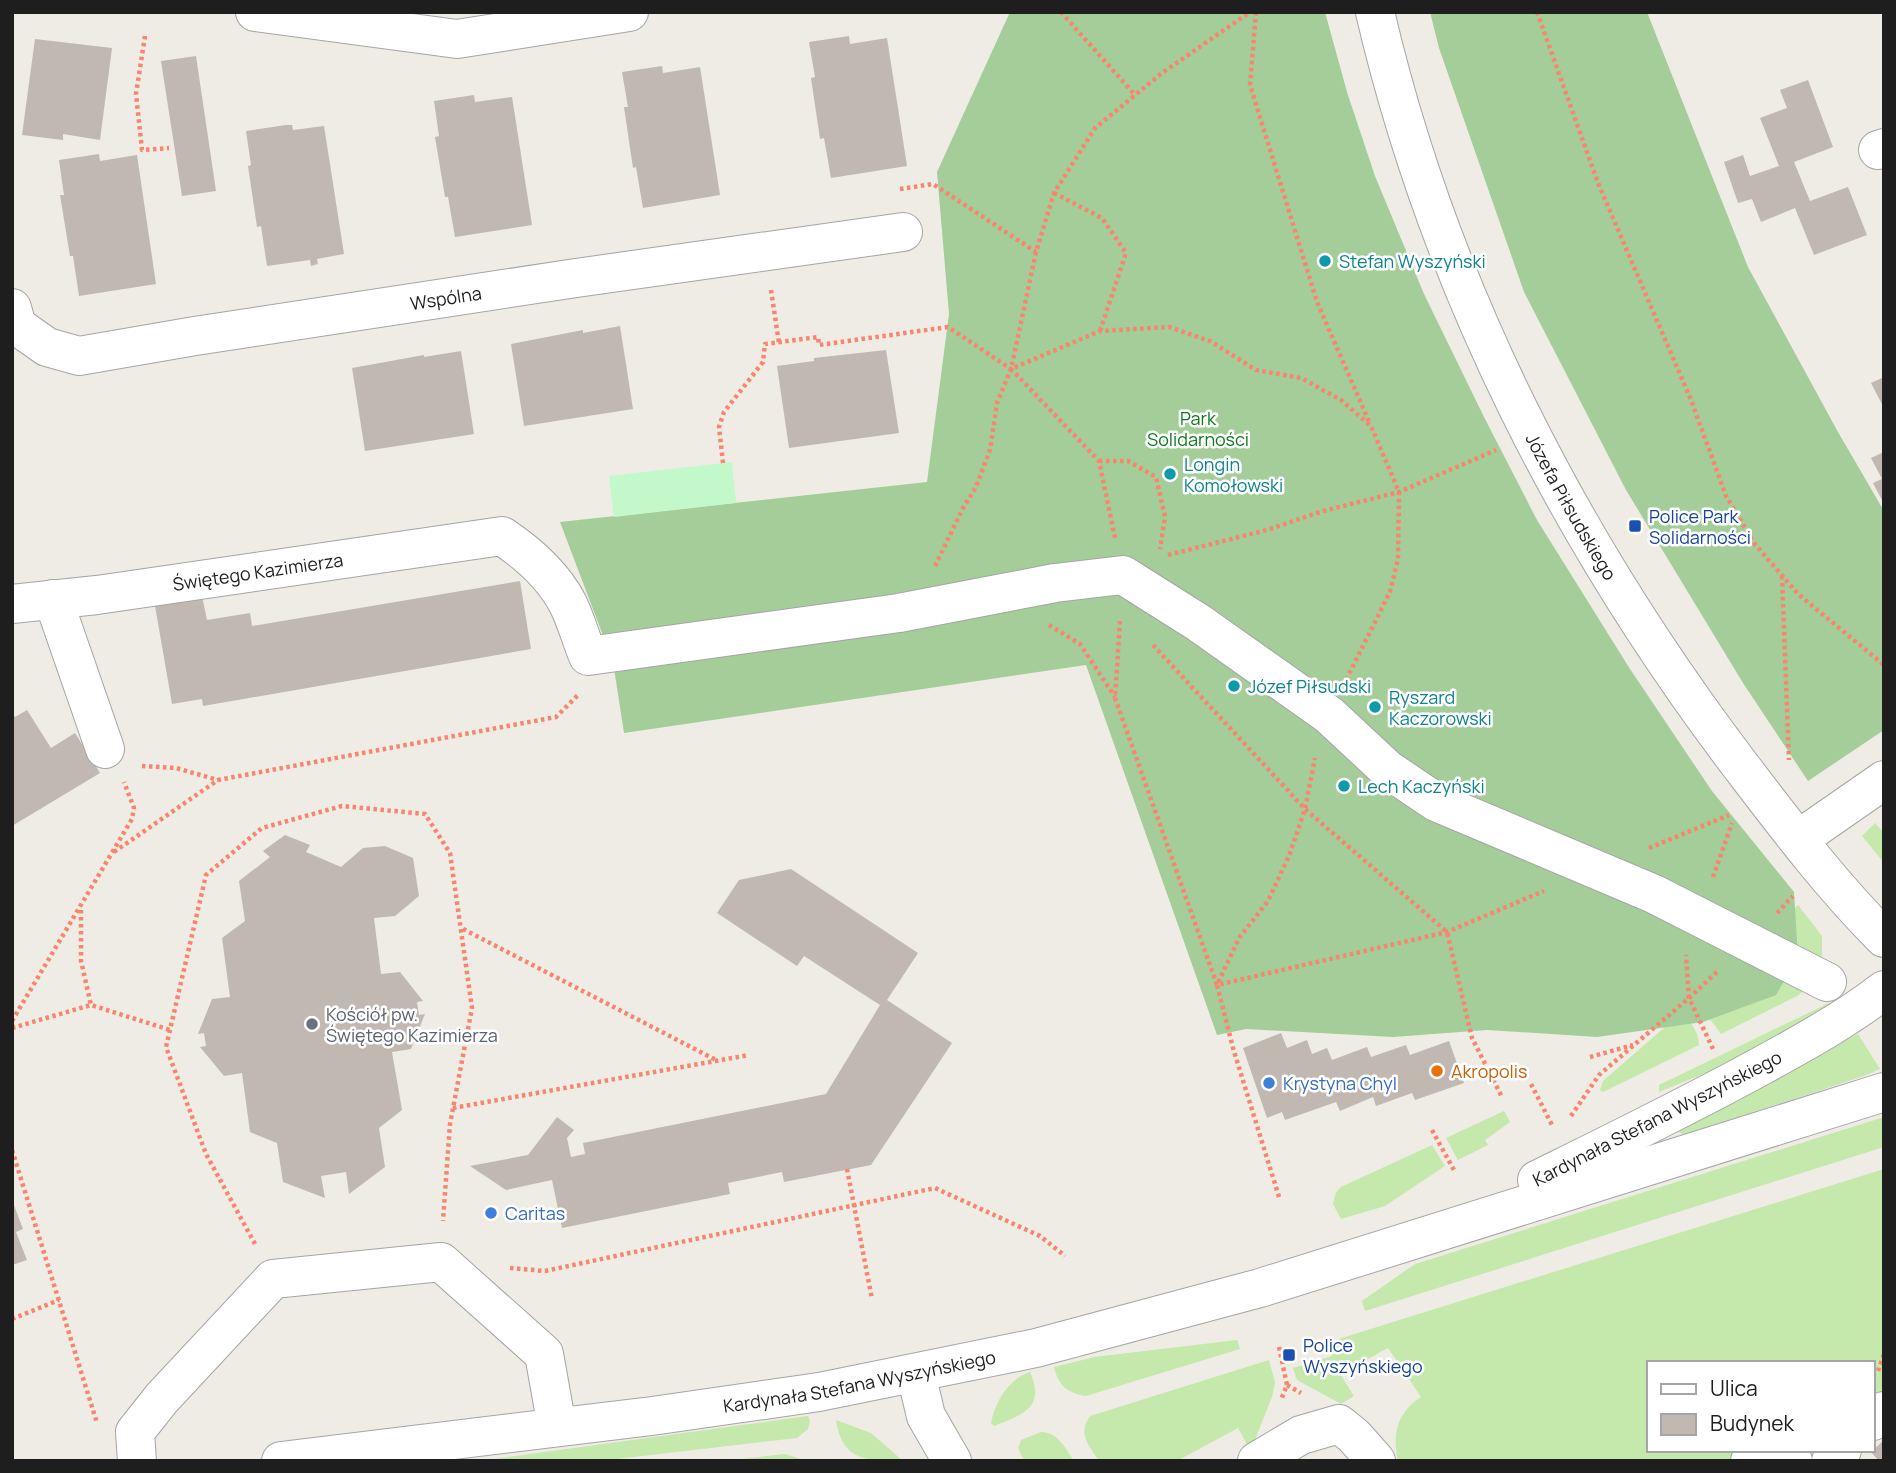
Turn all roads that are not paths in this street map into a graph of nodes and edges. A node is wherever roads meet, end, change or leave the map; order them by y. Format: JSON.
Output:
{"nodes":[{"id":1,"x":255,"y":12,"type":"edge"},
{"id":2,"x":629,"y":12,"type":"edge"},
{"id":3,"x":1375,"y":12,"type":"edge"},
{"id":4,"x":902,"y":232,"type":"dead end"},
{"id":5,"x":12,"y":308,"type":"edge"},
{"id":6,"x":52,"y":599,"type":"junction"},
{"id":7,"x":12,"y":604,"type":"edge"},
{"id":8,"x":121,"y":764,"type":"road end"},
{"id":9,"x":1884,"y":780,"type":"edge"},
{"id":10,"x":1799,"y":839,"type":"junction"},
{"id":11,"x":1884,"y":938,"type":"edge"},
{"id":12,"x":1827,"y":982,"type":"dead end"},
{"id":13,"x":1884,"y":990,"type":"edge"},
{"id":14,"x":1884,"y":1091,"type":"edge"},
{"id":15,"x":1425,"y":1236,"type":"junction"},
{"id":16,"x":916,"y":1374,"type":"junction"},
{"id":17,"x":557,"y":1427,"type":"junction"},
{"id":18,"x":137,"y":1461,"type":"edge"},
{"id":19,"x":281,"y":1461,"type":"edge"},
{"id":20,"x":951,"y":1461,"type":"edge"},
{"id":21,"x":1257,"y":1461,"type":"edge"},
{"id":22,"x":1376,"y":1461,"type":"edge"},
{"id":23,"x":1750,"y":1461,"type":"edge"},
{"id":24,"x":1793,"y":1461,"type":"edge"}],
"edges":[{"from":1,"to":2,"type":"street"},
{"from":3,"to":10,"type":"street","name":"Józefa Piłsudskiego"},
{"from":4,"to":5,"type":"street","name":"Wspólna"},
{"from":6,"to":7,"type":"street","name":"Świętego Kazimierza"},
{"from":6,"to":8,"type":"street"},
{"from":6,"to":12,"type":"street","name":"Świętego Kazimierza"},
{"from":9,"to":10,"type":"street"},
{"from":10,"to":11,"type":"street","name":"Józefa Piłsudskiego"},
{"from":13,"to":15,"type":"street","name":"Kardynała Stefana Wyszyńskiego"},
{"from":14,"to":15,"type":"street","name":"Kardynała Stefana Wyszyńskiego"},
{"from":15,"to":16,"type":"street","name":"Kardynała Stefana Wyszyńskiego"},
{"from":16,"to":17,"type":"street","name":"Kardynała Stefana Wyszyńskiego"},
{"from":16,"to":20,"type":"street"},
{"from":17,"to":18,"type":"street"},
{"from":17,"to":19,"type":"street","name":"Kardynała Stefana Wyszyńskiego"},
{"from":21,"to":22,"type":"street"},
{"from":23,"to":24,"type":"street"}]}
